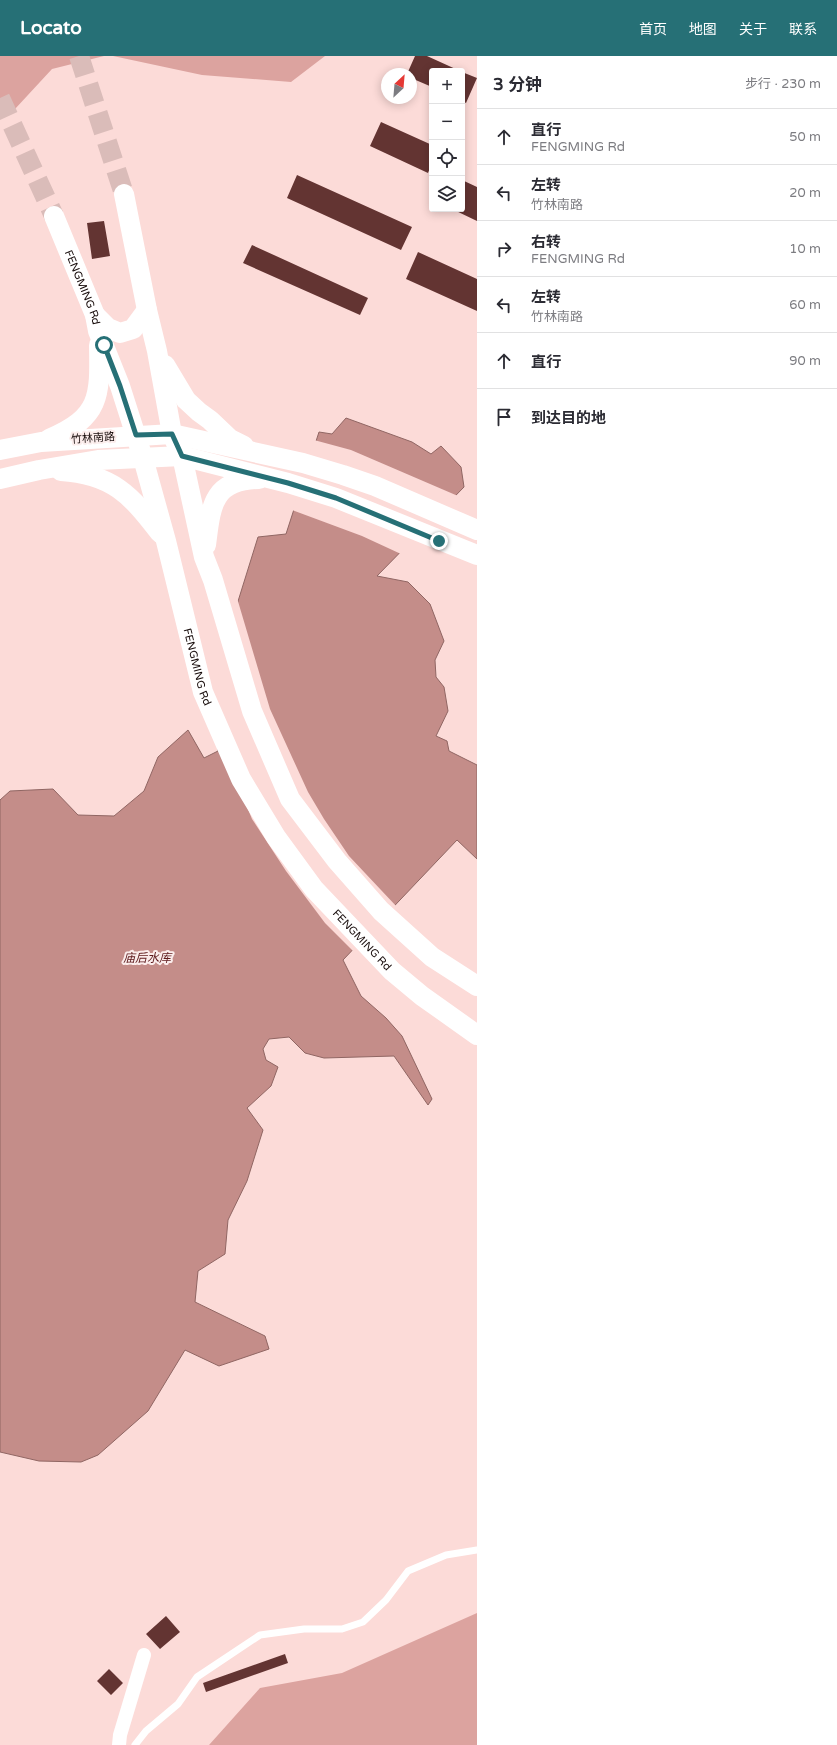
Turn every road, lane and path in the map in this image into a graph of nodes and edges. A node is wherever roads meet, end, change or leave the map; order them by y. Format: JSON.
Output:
{"nodes":[{"id":1,"x":124,"y":194,"type":"tunnel mouth"},
{"id":2,"x":54,"y":216,"type":"tunnel mouth"},
{"id":3,"x":147,"y":310,"type":"junction"},
{"id":4,"x":97,"y":323,"type":"junction"},
{"id":5,"x":157,"y":351,"type":"junction"},
{"id":6,"x":172,"y":434,"type":"junction"},
{"id":7,"x":136,"y":435,"type":"junction"},
{"id":8,"x":41,"y":442,"type":"junction"},
{"id":9,"x":0,"y":450,"type":"edge"},
{"id":10,"x":257,"y":453,"type":"junction"},
{"id":11,"x":182,"y":456,"type":"junction"},
{"id":12,"x":143,"y":458,"type":"junction"},
{"id":13,"x":39,"y":470,"type":"junction"},
{"id":14,"x":0,"y":479,"type":"edge"},
{"id":15,"x":280,"y":481,"type":"junction"},
{"id":16,"x":477,"y":530,"type":"edge"},
{"id":17,"x":166,"y":541,"type":"junction"},
{"id":18,"x":477,"y":555,"type":"edge"},
{"id":19,"x":204,"y":557,"type":"junction"},
{"id":20,"x":477,"y":986,"type":"edge"},
{"id":21,"x":477,"y":1035,"type":"edge"},
{"id":22,"x":477,"y":1550,"type":"edge"},
{"id":23,"x":144,"y":1655,"type":"dead end"},
{"id":24,"x":119,"y":1745,"type":"edge"},
{"id":25,"x":135,"y":1745,"type":"edge"}],
"edges":[{"from":1,"to":3,"type":"main road"},
{"from":2,"to":4,"type":"main road","name":"FENGMING Rd"},
{"from":3,"to":4,"type":"main road"},
{"from":3,"to":5,"type":"main road"},
{"from":4,"to":7,"type":"main road","name":"FENGMING Rd"},
{"from":4,"to":8,"type":"main road"},
{"from":5,"to":6,"type":"main road"},
{"from":5,"to":10,"type":"main road"},
{"from":6,"to":7,"type":"main road","name":"竹林南路"},
{"from":6,"to":10,"type":"main road","name":"竹林南路"},
{"from":6,"to":11,"type":"main road"},
{"from":7,"to":8,"type":"main road","name":"竹林南路"},
{"from":7,"to":12,"type":"main road","name":"FENGMING Rd"},
{"from":8,"to":9,"type":"main road","name":"竹林南路"},
{"from":10,"to":16,"type":"main road","name":"竹林南路"},
{"from":11,"to":12,"type":"main road","name":"竹林南路"},
{"from":11,"to":15,"type":"main road","name":"竹林南路"},
{"from":11,"to":19,"type":"main road"},
{"from":12,"to":13,"type":"main road","name":"竹林南路"},
{"from":12,"to":17,"type":"main road","name":"FENGMING Rd"},
{"from":13,"to":14,"type":"main road","name":"竹林南路"},
{"from":13,"to":17,"type":"main road"},
{"from":15,"to":18,"type":"main road","name":"竹林南路"},
{"from":15,"to":19,"type":"main road"},
{"from":17,"to":21,"type":"main road","name":"FENGMING Rd"},
{"from":19,"to":20,"type":"main road"},
{"from":22,"to":25,"type":"lane"},
{"from":23,"to":24,"type":"street"}]}
